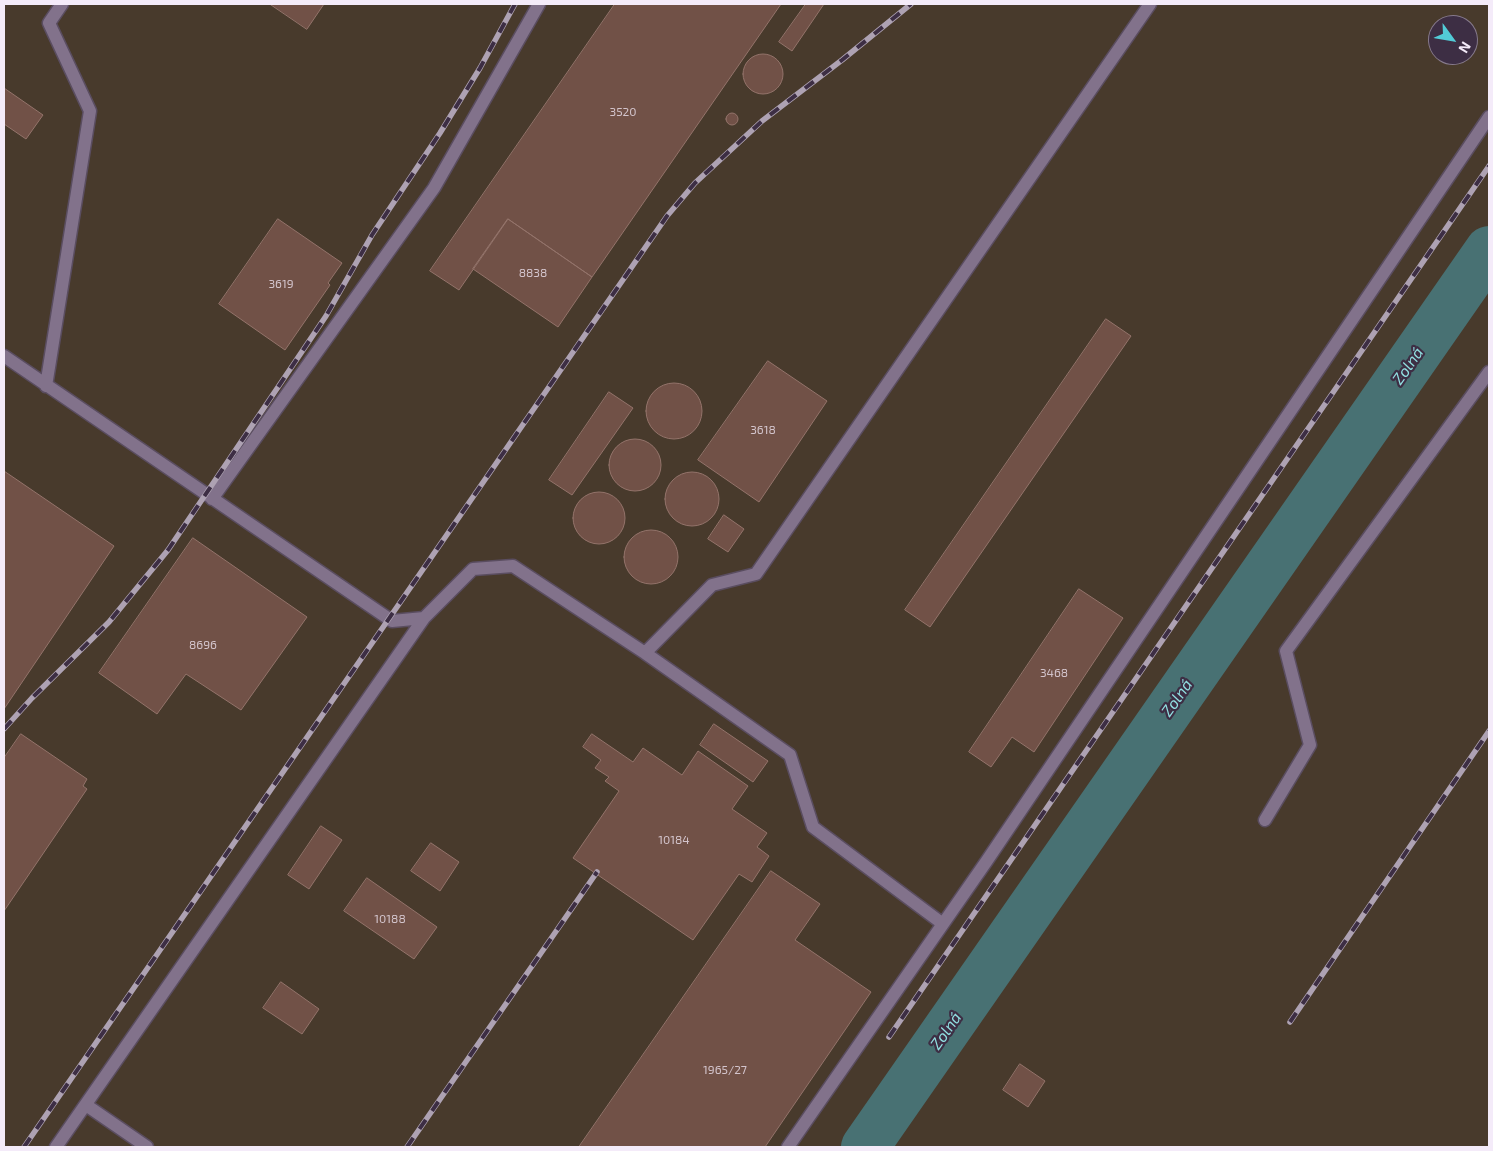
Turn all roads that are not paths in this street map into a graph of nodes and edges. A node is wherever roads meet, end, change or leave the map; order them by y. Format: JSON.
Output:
{"nodes":[{"id":1,"x":62,"y":4,"type":"edge"},
{"id":2,"x":539,"y":4,"type":"edge"},
{"id":3,"x":1150,"y":4,"type":"edge"},
{"id":4,"x":1489,"y":117,"type":"edge"},
{"id":5,"x":4,"y":356,"type":"edge"},
{"id":6,"x":1489,"y":372,"type":"edge"},
{"id":7,"x":46,"y":386,"type":"junction"},
{"id":8,"x":212,"y":499,"type":"junction"},
{"id":9,"x":424,"y":618,"type":"junction"},
{"id":10,"x":645,"y":653,"type":"junction"},
{"id":11,"x":1266,"y":820,"type":"dead end"},
{"id":12,"x":943,"y":924,"type":"junction"},
{"id":13,"x":86,"y":1105,"type":"junction"},
{"id":14,"x":56,"y":1147,"type":"edge"},
{"id":15,"x":147,"y":1147,"type":"edge"},
{"id":16,"x":788,"y":1147,"type":"edge"}],
"edges":[{"from":1,"to":7,"type":"lane"},
{"from":2,"to":8,"type":"lane"},
{"from":3,"to":10,"type":"lane"},
{"from":4,"to":12,"type":"lane"},
{"from":5,"to":7,"type":"lane"},
{"from":6,"to":11,"type":"lane"},
{"from":7,"to":8,"type":"lane"},
{"from":8,"to":9,"type":"lane"},
{"from":9,"to":10,"type":"lane"},
{"from":9,"to":13,"type":"lane"},
{"from":10,"to":12,"type":"lane"},
{"from":12,"to":16,"type":"lane"},
{"from":13,"to":14,"type":"lane"},
{"from":13,"to":15,"type":"lane"}]}
